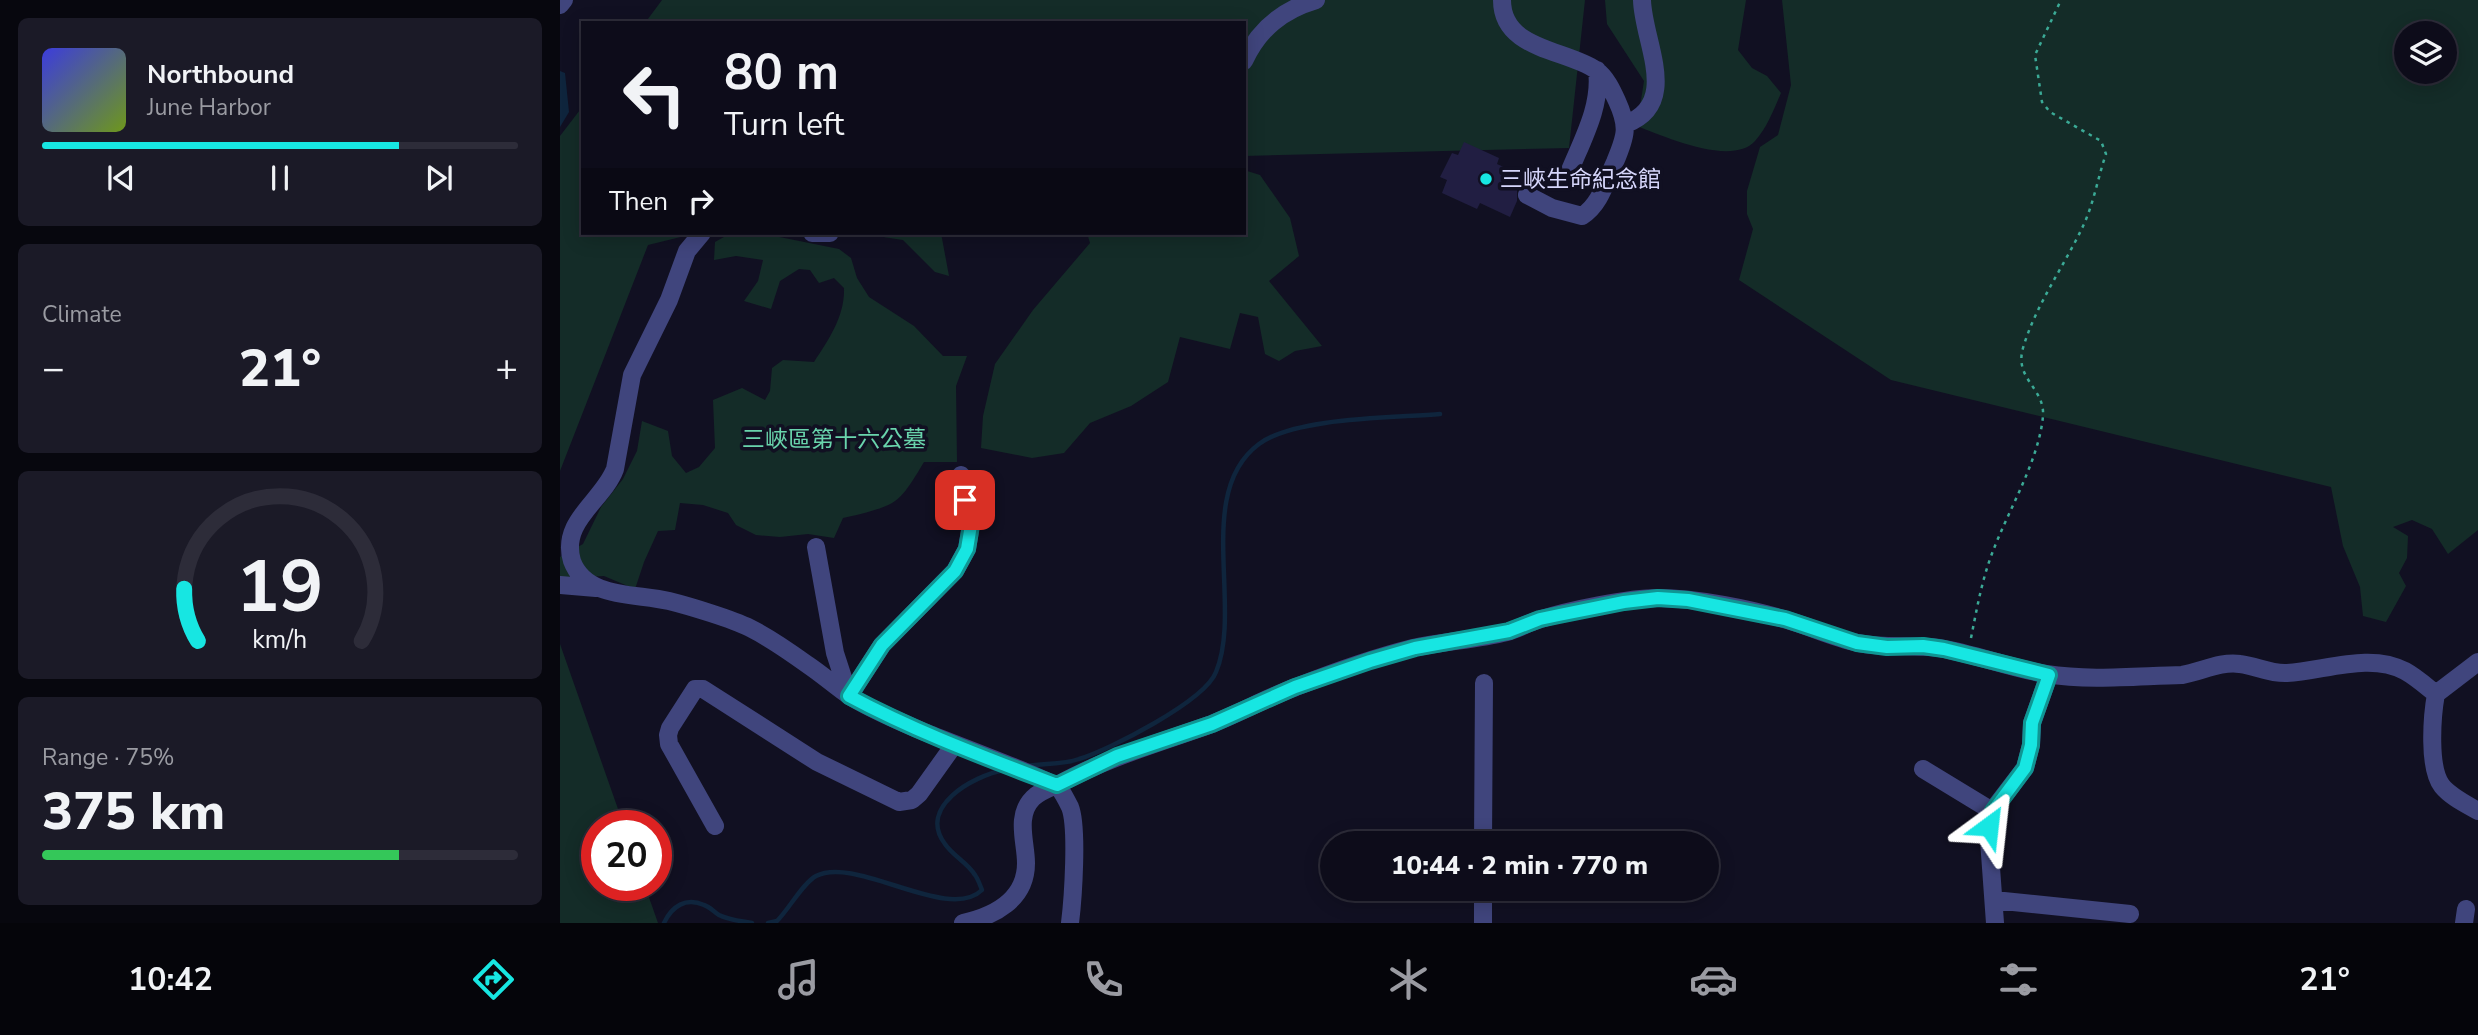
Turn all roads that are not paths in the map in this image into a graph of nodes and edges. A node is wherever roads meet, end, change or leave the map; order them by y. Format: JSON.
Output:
{"nodes":[{"id":1,"x":564,"y":0,"type":"edge"},
{"id":2,"x":1316,"y":0,"type":"edge"},
{"id":3,"x":1502,"y":0,"type":"edge"},
{"id":4,"x":1642,"y":0,"type":"edge"},
{"id":5,"x":560,"y":5,"type":"edge"},
{"id":6,"x":1246,"y":58,"type":"edge"},
{"id":7,"x":1597,"y":70,"type":"junction"},
{"id":8,"x":1626,"y":124,"type":"junction"},
{"id":9,"x":1568,"y":176,"type":"dead end"},
{"id":10,"x":1527,"y":195,"type":"dead end"},
{"id":11,"x":700,"y":235,"type":"edge"},
{"id":12,"x":961,"y":475,"type":"dead end"},
{"id":13,"x":816,"y":547,"type":"dead end"},
{"id":14,"x":560,"y":586,"type":"edge"},
{"id":15,"x":599,"y":588,"type":"junction"},
{"id":16,"x":2478,"y":662,"type":"edge"},
{"id":17,"x":2049,"y":675,"type":"junction"},
{"id":18,"x":1484,"y":683,"type":"dead end"},
{"id":19,"x":2436,"y":694,"type":"junction"},
{"id":20,"x":849,"y":696,"type":"junction"},
{"id":21,"x":954,"y":745,"type":"junction"},
{"id":22,"x":1923,"y":769,"type":"dead end"},
{"id":23,"x":1057,"y":785,"type":"junction"},
{"id":24,"x":1993,"y":811,"type":"junction"},
{"id":25,"x":2478,"y":811,"type":"edge"},
{"id":26,"x":715,"y":825,"type":"dead end"},
{"id":27,"x":1483,"y":831,"type":"edge"},
{"id":28,"x":1994,"y":900,"type":"junction"},
{"id":29,"x":1483,"y":901,"type":"edge"},
{"id":30,"x":2130,"y":914,"type":"dead end"},
{"id":31,"x":963,"y":923,"type":"edge"},
{"id":32,"x":1070,"y":923,"type":"edge"},
{"id":33,"x":1483,"y":923,"type":"edge"},
{"id":34,"x":1995,"y":923,"type":"edge"}],
"edges":[{"from":1,"to":5,"type":"lane"},
{"from":2,"to":6,"type":"lane"},
{"from":3,"to":7,"type":"lane"},
{"from":4,"to":8,"type":"lane"},
{"from":7,"to":8,"type":"lane"},
{"from":7,"to":9,"type":"lane"},
{"from":8,"to":10,"type":"lane"},
{"from":11,"to":15,"type":"lane"},
{"from":12,"to":20,"type":"lane"},
{"from":13,"to":20,"type":"lane"},
{"from":14,"to":15,"type":"lane"},
{"from":15,"to":20,"type":"lane"},
{"from":16,"to":19,"type":"lane"},
{"from":17,"to":19,"type":"lane"},
{"from":17,"to":23,"type":"lane"},
{"from":17,"to":24,"type":"lane"},
{"from":18,"to":27,"type":"lane"},
{"from":19,"to":25,"type":"lane"},
{"from":20,"to":21,"type":"lane"},
{"from":21,"to":23,"type":"lane"},
{"from":21,"to":26,"type":"lane"},
{"from":22,"to":24,"type":"lane"},
{"from":23,"to":31,"type":"lane"},
{"from":23,"to":32,"type":"lane"},
{"from":24,"to":28,"type":"lane"},
{"from":28,"to":30,"type":"lane"},
{"from":28,"to":34,"type":"lane"},
{"from":29,"to":33,"type":"lane"}]}
